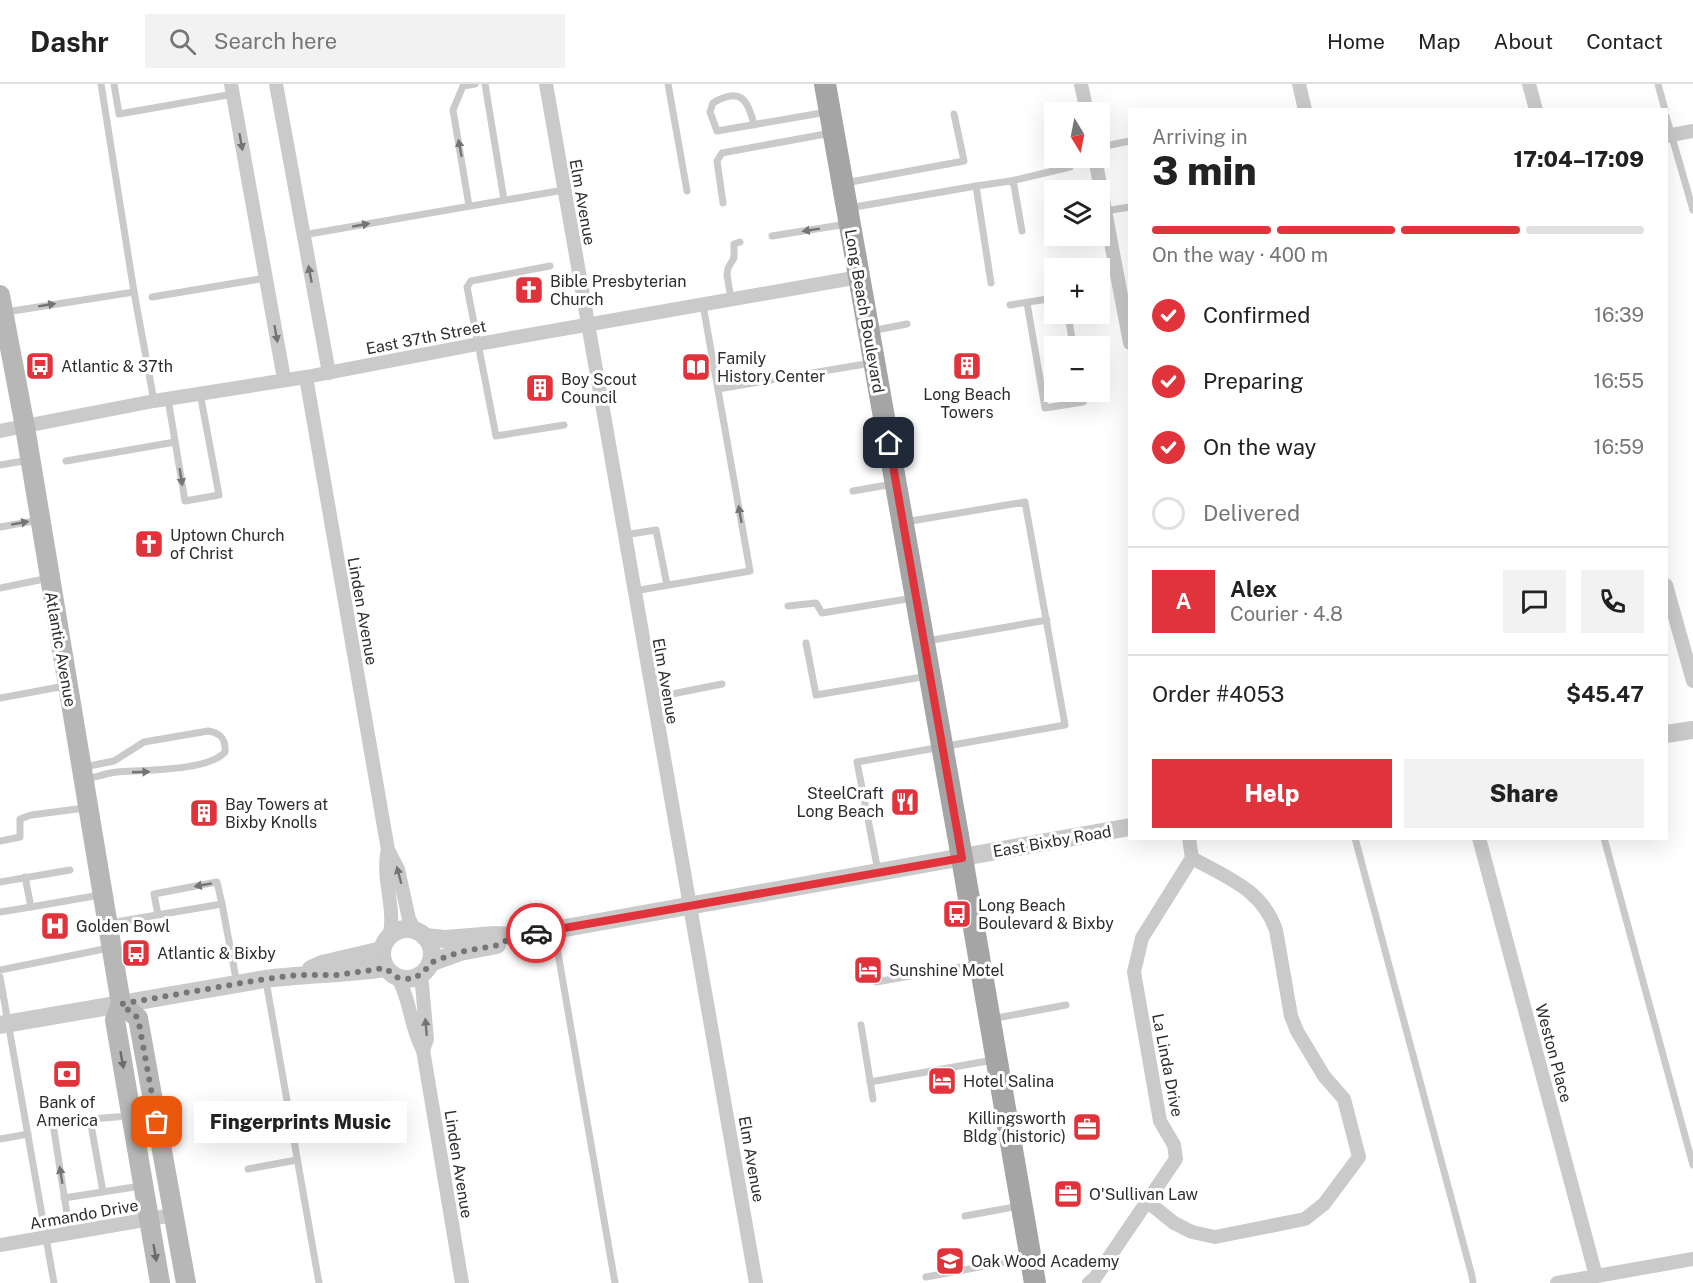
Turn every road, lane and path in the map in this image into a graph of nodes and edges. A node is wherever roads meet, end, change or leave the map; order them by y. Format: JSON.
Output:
{"nodes":[{"id":1,"x":101,"y":84,"type":"edge"},
{"id":2,"x":114,"y":84,"type":"edge"},
{"id":3,"x":276,"y":84,"type":"edge"},
{"id":4,"x":475,"y":84,"type":"edge"},
{"id":5,"x":485,"y":84,"type":"edge"},
{"id":6,"x":546,"y":84,"type":"edge"},
{"id":7,"x":668,"y":84,"type":"edge"},
{"id":8,"x":825,"y":84,"type":"edge"},
{"id":9,"x":1081,"y":84,"type":"edge"},
{"id":10,"x":1299,"y":84,"type":"edge"},
{"id":11,"x":1528,"y":84,"type":"edge"},
{"id":12,"x":1658,"y":84,"type":"edge"},
{"id":13,"x":232,"y":89,"type":"edge"},
{"id":14,"x":1085,"y":102,"type":"edge"},
{"id":15,"x":1305,"y":108,"type":"edge"},
{"id":16,"x":1535,"y":108,"type":"edge"},
{"id":17,"x":1664,"y":108,"type":"edge"},
{"id":18,"x":954,"y":114,"type":"dead end"},
{"id":19,"x":832,"y":122,"type":"junction"},
{"id":20,"x":754,"y":125,"type":"junction"},
{"id":21,"x":1693,"y":131,"type":"edge"},
{"id":22,"x":1669,"y":135,"type":"edge"},
{"id":23,"x":1128,"y":141,"type":"edge"},
{"id":24,"x":1110,"y":145,"type":"edge"},
{"id":25,"x":1066,"y":168,"type":"edge"},
{"id":26,"x":1011,"y":181,"type":"junction"},
{"id":27,"x":843,"y":184,"type":"junction"},
{"id":28,"x":976,"y":186,"type":"junction"},
{"id":29,"x":564,"y":190,"type":"junction"},
{"id":30,"x":687,"y":191,"type":"dead end"},
{"id":31,"x":504,"y":200,"type":"junction"},
{"id":32,"x":723,"y":203,"type":"dead end"},
{"id":33,"x":470,"y":206,"type":"junction"},
{"id":34,"x":1128,"y":207,"type":"edge"},
{"id":35,"x":1693,"y":210,"type":"edge"},
{"id":36,"x":1110,"y":211,"type":"edge"},
{"id":37,"x":848,"y":216,"type":"junction"},
{"id":38,"x":1022,"y":231,"type":"dead end"},
{"id":39,"x":303,"y":235,"type":"junction"},
{"id":40,"x":772,"y":236,"type":"dead end"},
{"id":41,"x":1110,"y":238,"type":"edge"},
{"id":42,"x":740,"y":242,"type":"dead end"},
{"id":43,"x":550,"y":266,"type":"dead end"},
{"id":44,"x":859,"y":277,"type":"junction"},
{"id":45,"x":266,"y":278,"type":"junction"},
{"id":46,"x":991,"y":283,"type":"dead end"},
{"id":47,"x":135,"y":292,"type":"junction"},
{"id":48,"x":153,"y":297,"type":"dead end"},
{"id":49,"x":731,"y":300,"type":"junction"},
{"id":50,"x":1044,"y":300,"type":"edge"},
{"id":51,"x":1027,"y":303,"type":"junction"},
{"id":52,"x":2,"y":304,"type":"edge"},
{"id":53,"x":703,"y":304,"type":"junction"},
{"id":54,"x":1010,"y":306,"type":"dead end"},
{"id":55,"x":907,"y":324,"type":"dead end"},
{"id":56,"x":587,"y":325,"type":"junction"},
{"id":57,"x":868,"y":332,"type":"junction"},
{"id":58,"x":1128,"y":333,"type":"edge"},
{"id":59,"x":478,"y":344,"type":"junction"},
{"id":60,"x":874,"y":363,"type":"junction"},
{"id":61,"x":329,"y":373,"type":"junction"},
{"id":62,"x":306,"y":377,"type":"junction"},
{"id":63,"x":284,"y":379,"type":"junction"},
{"id":64,"x":718,"y":388,"type":"junction"},
{"id":65,"x":200,"y":393,"type":"junction"},
{"id":66,"x":161,"y":400,"type":"junction"},
{"id":67,"x":1083,"y":402,"type":"edge"},
{"id":68,"x":564,"y":425,"type":"dead end"},
{"id":69,"x":25,"y":427,"type":"junction"},
{"id":70,"x":0,"y":431,"type":"edge"},
{"id":71,"x":175,"y":442,"type":"junction"},
{"id":72,"x":29,"y":460,"type":"junction"},
{"id":73,"x":66,"y":461,"type":"dead end"},
{"id":74,"x":0,"y":465,"type":"edge"},
{"id":75,"x":896,"y":483,"type":"junction"},
{"id":76,"x":853,"y":491,"type":"dead end"},
{"id":77,"x":39,"y":519,"type":"junction"},
{"id":78,"x":903,"y":523,"type":"junction"},
{"id":79,"x":0,"y":527,"type":"edge"},
{"id":80,"x":624,"y":536,"type":"junction"},
{"id":81,"x":49,"y":578,"type":"junction"},
{"id":82,"x":667,"y":585,"type":"junction"},
{"id":83,"x":0,"y":588,"type":"edge"},
{"id":84,"x":634,"y":591,"type":"junction"},
{"id":85,"x":1668,"y":592,"type":"edge"},
{"id":86,"x":916,"y":597,"type":"junction"},
{"id":87,"x":788,"y":606,"type":"dead end"},
{"id":88,"x":1047,"y":620,"type":"junction"},
{"id":89,"x":924,"y":642,"type":"junction"},
{"id":90,"x":806,"y":643,"type":"dead end"},
{"id":91,"x":930,"y":676,"type":"junction"},
{"id":92,"x":1693,"y":681,"type":"edge"},
{"id":93,"x":722,"y":684,"type":"dead end"},
{"id":94,"x":67,"y":686,"type":"junction"},
{"id":95,"x":0,"y":698,"type":"edge"},
{"id":96,"x":652,"y":698,"type":"junction"},
{"id":97,"x":1693,"y":730,"type":"edge"},
{"id":98,"x":1668,"y":734,"type":"edge"},
{"id":99,"x":942,"y":746,"type":"junction"},
{"id":100,"x":82,"y":773,"type":"junction"},
{"id":101,"x":88,"y":807,"type":"junction"},
{"id":102,"x":1128,"y":827,"type":"edge"},
{"id":103,"x":1189,"y":840,"type":"edge"},
{"id":104,"x":1356,"y":840,"type":"edge"},
{"id":105,"x":1480,"y":840,"type":"edge"},
{"id":106,"x":1605,"y":840,"type":"edge"},
{"id":107,"x":0,"y":841,"type":"edge"},
{"id":108,"x":388,"y":850,"type":"junction"},
{"id":109,"x":962,"y":858,"type":"junction"},
{"id":110,"x":1192,"y":858,"type":"junction"},
{"id":111,"x":70,"y":870,"type":"dead end"},
{"id":112,"x":878,"y":873,"type":"junction"},
{"id":113,"x":25,"y":877,"type":"junction"},
{"id":114,"x":0,"y":882,"type":"edge"},
{"id":115,"x":102,"y":894,"type":"junction"},
{"id":116,"x":222,"y":904,"type":"junction"},
{"id":117,"x":31,"y":906,"type":"junction"},
{"id":118,"x":692,"y":906,"type":"junction"},
{"id":119,"x":0,"y":912,"type":"edge"},
{"id":120,"x":158,"y":915,"type":"junction"},
{"id":121,"x":108,"y":924,"type":"junction"},
{"id":122,"x":554,"y":930,"type":"junction"},
{"id":123,"x":420,"y":934,"type":"junction"},
{"id":124,"x":514,"y":936,"type":"junction"},
{"id":125,"x":111,"y":947,"type":"junction"},
{"id":126,"x":388,"y":958,"type":"junction"},
{"id":127,"x":979,"y":963,"type":"junction"},
{"id":128,"x":425,"y":969,"type":"junction"},
{"id":129,"x":0,"y":970,"type":"edge"},
{"id":130,"x":0,"y":977,"type":"edge"},
{"id":131,"x":265,"y":979,"type":"junction"},
{"id":132,"x":876,"y":982,"type":"dead end"},
{"id":133,"x":237,"y":984,"type":"junction"},
{"id":134,"x":121,"y":1004,"type":"junction"},
{"id":135,"x":1066,"y":1005,"type":"dead end"},
{"id":136,"x":989,"y":1019,"type":"junction"},
{"id":137,"x":5,"y":1024,"type":"edge"},
{"id":138,"x":861,"y":1025,"type":"dead end"},
{"id":139,"x":423,"y":1050,"type":"junction"},
{"id":140,"x":996,"y":1060,"type":"junction"},
{"id":141,"x":870,"y":1082,"type":"junction"},
{"id":142,"x":873,"y":1099,"type":"dead end"},
{"id":143,"x":131,"y":1116,"type":"junction"},
{"id":144,"x":90,"y":1119,"type":"junction"},
{"id":145,"x":28,"y":1134,"type":"junction"},
{"id":146,"x":0,"y":1138,"type":"edge"},
{"id":147,"x":297,"y":1160,"type":"junction"},
{"id":148,"x":1693,"y":1165,"type":"edge"},
{"id":149,"x":248,"y":1169,"type":"dead end"},
{"id":150,"x":143,"y":1185,"type":"junction"},
{"id":151,"x":103,"y":1192,"type":"junction"},
{"id":152,"x":64,"y":1198,"type":"junction"},
{"id":153,"x":1148,"y":1202,"type":"junction"},
{"id":154,"x":1022,"y":1206,"type":"junction"},
{"id":155,"x":173,"y":1215,"type":"junction"},
{"id":156,"x":965,"y":1216,"type":"dead end"},
{"id":157,"x":149,"y":1219,"type":"junction"},
{"id":158,"x":70,"y":1233,"type":"junction"},
{"id":159,"x":45,"y":1238,"type":"junction"},
{"id":160,"x":0,"y":1245,"type":"edge"},
{"id":161,"x":1031,"y":1257,"type":"junction"},
{"id":162,"x":1693,"y":1259,"type":"edge"},
{"id":163,"x":1596,"y":1276,"type":"junction"},
{"id":164,"x":926,"y":1277,"type":"dead end"},
{"id":165,"x":54,"y":1283,"type":"edge"},
{"id":166,"x":160,"y":1283,"type":"edge"},
{"id":167,"x":186,"y":1283,"type":"edge"},
{"id":168,"x":319,"y":1283,"type":"edge"},
{"id":169,"x":462,"y":1283,"type":"edge"},
{"id":170,"x":615,"y":1283,"type":"edge"},
{"id":171,"x":756,"y":1283,"type":"edge"},
{"id":172,"x":1035,"y":1283,"type":"edge"},
{"id":173,"x":1089,"y":1283,"type":"edge"},
{"id":174,"x":1473,"y":1283,"type":"edge"},
{"id":175,"x":1557,"y":1283,"type":"edge"}],
"edges":[{"from":1,"to":47,"type":"lane"},
{"from":2,"to":13,"type":"lane"},
{"from":3,"to":39,"type":"street"},
{"from":33,"to":4,"type":"lane","one_way":true},
{"from":5,"to":31,"type":"lane"},
{"from":6,"to":29,"type":"street","name":"Elm Avenue"},
{"from":7,"to":30,"type":"lane"},
{"from":8,"to":19,"type":"main road","name":"Long Beach Boulevard"},
{"from":9,"to":14,"type":"street"},
{"from":10,"to":15,"type":"street"},
{"from":11,"to":16,"type":"street"},
{"from":12,"to":17,"type":"lane"},
{"from":13,"to":45,"type":"street","one_way":true},
{"from":18,"to":27,"type":"lane"},
{"from":19,"to":20,"type":"lane"},
{"from":19,"to":27,"type":"main road","name":"Long Beach Boulevard"},
{"from":19,"to":32,"type":"lane"},
{"from":20,"to":20,"type":"lane"},
{"from":21,"to":22,"type":"street"},
{"from":22,"to":35,"type":"lane"},
{"from":23,"to":24,"type":"lane"},
{"from":25,"to":26,"type":"lane"},
{"from":26,"to":28,"type":"lane"},
{"from":26,"to":38,"type":"lane"},
{"from":27,"to":37,"type":"main road","name":"Long Beach Boulevard"},
{"from":28,"to":37,"type":"lane"},
{"from":28,"to":46,"type":"lane"},
{"from":29,"to":31,"type":"lane"},
{"from":29,"to":56,"type":"street","name":"Elm Avenue"},
{"from":31,"to":33,"type":"lane"},
{"from":39,"to":33,"type":"lane","one_way":true},
{"from":34,"to":36,"type":"lane"},
{"from":37,"to":40,"type":"lane","one_way":true},
{"from":37,"to":44,"type":"main road","name":"Long Beach Boulevard"},
{"from":61,"to":39,"type":"street","one_way":true},
{"from":41,"to":58,"type":"street"},
{"from":42,"to":49,"type":"lane"},
{"from":43,"to":59,"type":"lane"},
{"from":44,"to":49,"type":"street","name":"East 37th Street"},
{"from":44,"to":57,"type":"main road","name":"Long Beach Boulevard"},
{"from":45,"to":48,"type":"lane"},
{"from":45,"to":63,"type":"street","one_way":true},
{"from":52,"to":47,"type":"lane","one_way":true},
{"from":47,"to":66,"type":"lane"},
{"from":49,"to":53,"type":"street","name":"East 37th Street"},
{"from":50,"to":51,"type":"lane"},
{"from":51,"to":54,"type":"lane"},
{"from":51,"to":67,"type":"lane"},
{"from":52,"to":69,"type":"main road","name":"Atlantic Avenue"},
{"from":53,"to":56,"type":"street","name":"East 37th Street"},
{"from":53,"to":64,"type":"lane"},
{"from":55,"to":57,"type":"lane"},
{"from":56,"to":59,"type":"street","name":"East 37th Street"},
{"from":56,"to":80,"type":"street","name":"Elm Avenue"},
{"from":57,"to":60,"type":"main road","name":"Long Beach Boulevard"},
{"from":59,"to":61,"type":"street","name":"East 37th Street"},
{"from":59,"to":68,"type":"lane"},
{"from":60,"to":64,"type":"lane"},
{"from":60,"to":75,"type":"main road","name":"Long Beach Boulevard"},
{"from":61,"to":62,"type":"street","name":"East 37th Street"},
{"from":62,"to":63,"type":"street","name":"East 37th Street"},
{"from":62,"to":108,"type":"street","name":"Linden Avenue"},
{"from":63,"to":65,"type":"street","name":"East 37th Street"},
{"from":82,"to":64,"type":"lane","one_way":true},
{"from":65,"to":66,"type":"street","name":"East 37th Street"},
{"from":71,"to":65,"type":"lane","one_way":true},
{"from":66,"to":69,"type":"street","name":"East 37th Street"},
{"from":66,"to":71,"type":"lane"},
{"from":69,"to":70,"type":"street","name":"East 37th Street"},
{"from":69,"to":72,"type":"main road","name":"Atlantic Avenue"},
{"from":71,"to":73,"type":"lane"},
{"from":72,"to":74,"type":"lane"},
{"from":72,"to":77,"type":"main road","name":"Atlantic Avenue"},
{"from":75,"to":76,"type":"lane"},
{"from":75,"to":78,"type":"main road","name":"Long Beach Boulevard"},
{"from":79,"to":77,"type":"lane","one_way":true},
{"from":77,"to":81,"type":"main road","name":"Atlantic Avenue"},
{"from":78,"to":86,"type":"main road","name":"Long Beach Boulevard"},
{"from":78,"to":88,"type":"lane"},
{"from":80,"to":82,"type":"lane"},
{"from":80,"to":84,"type":"street","name":"Elm Avenue"},
{"from":81,"to":83,"type":"lane"},
{"from":81,"to":94,"type":"main road","name":"Atlantic Avenue"},
{"from":82,"to":84,"type":"lane"},
{"from":84,"to":96,"type":"street","name":"Elm Avenue"},
{"from":85,"to":92,"type":"street"},
{"from":86,"to":87,"type":"lane"},
{"from":86,"to":89,"type":"main road","name":"Long Beach Boulevard"},
{"from":88,"to":89,"type":"lane"},
{"from":88,"to":99,"type":"lane"},
{"from":89,"to":91,"type":"main road","name":"Long Beach Boulevard"},
{"from":90,"to":91,"type":"lane"},
{"from":91,"to":99,"type":"main road","name":"Long Beach Boulevard"},
{"from":93,"to":96,"type":"lane"},
{"from":94,"to":95,"type":"lane"},
{"from":94,"to":100,"type":"main road","name":"Atlantic Avenue"},
{"from":96,"to":118,"type":"street","name":"Elm Avenue"},
{"from":97,"to":98,"type":"street"},
{"from":99,"to":109,"type":"main road","name":"Long Beach Boulevard"},
{"from":99,"to":112,"type":"lane"},
{"from":100,"to":100,"type":"lane","one_way":true},
{"from":100,"to":101,"type":"main road","name":"Atlantic Avenue"},
{"from":101,"to":107,"type":"lane"},
{"from":101,"to":115,"type":"main road","name":"Atlantic Avenue"},
{"from":102,"to":109,"type":"street","name":"East Bixby Road"},
{"from":103,"to":110,"type":"street"},
{"from":104,"to":174,"type":"lane"},
{"from":105,"to":163,"type":"street","name":"Weston Place"},
{"from":106,"to":148,"type":"lane"},
{"from":123,"to":108,"type":"street","one_way":true},
{"from":108,"to":126,"type":"street"},
{"from":109,"to":112,"type":"street","name":"East Bixby Road"},
{"from":109,"to":127,"type":"main road","name":"Long Beach Boulevard"},
{"from":110,"to":153,"type":"street","name":"La Linda Drive"},
{"from":110,"to":153,"type":"street"},
{"from":111,"to":113,"type":"lane"},
{"from":112,"to":118,"type":"street","name":"East Bixby Road"},
{"from":113,"to":114,"type":"lane"},
{"from":113,"to":117,"type":"lane"},
{"from":115,"to":117,"type":"lane"},
{"from":115,"to":121,"type":"main road","name":"Atlantic Avenue"},
{"from":116,"to":120,"type":"lane"},
{"from":116,"to":120,"type":"lane","one_way":true},
{"from":116,"to":133,"type":"lane"},
{"from":117,"to":119,"type":"lane"},
{"from":118,"to":122,"type":"street","name":"East Bixby Road"},
{"from":118,"to":171,"type":"street","name":"Elm Avenue"},
{"from":120,"to":121,"type":"lane"},
{"from":121,"to":125,"type":"main road","name":"Atlantic Avenue"},
{"from":122,"to":124,"type":"street","name":"East Bixby Road"},
{"from":122,"to":170,"type":"lane"},
{"from":123,"to":124,"type":"street","name":"East Bixby Road"},
{"from":123,"to":126,"type":"street"},
{"from":123,"to":128,"type":"street"},
{"from":124,"to":128,"type":"street","name":"East Bixby Road"},
{"from":125,"to":129,"type":"lane"},
{"from":125,"to":134,"type":"main road","name":"Atlantic Avenue"},
{"from":126,"to":128,"type":"street"},
{"from":126,"to":131,"type":"street"},
{"from":126,"to":139,"type":"street"},
{"from":127,"to":132,"type":"lane"},
{"from":127,"to":136,"type":"main road","name":"Long Beach Boulevard"},
{"from":139,"to":128,"type":"street","one_way":true},
{"from":130,"to":137,"type":"lane"},
{"from":131,"to":133,"type":"street"},
{"from":131,"to":147,"type":"lane"},
{"from":133,"to":134,"type":"street"},
{"from":134,"to":137,"type":"street"},
{"from":134,"to":143,"type":"main road","name":"Atlantic Avenue","one_way":true},
{"from":134,"to":155,"type":"main road"},
{"from":135,"to":136,"type":"lane"},
{"from":136,"to":140,"type":"main road","name":"Long Beach Boulevard"},
{"from":137,"to":145,"type":"lane"},
{"from":138,"to":141,"type":"lane"},
{"from":139,"to":169,"type":"street","name":"Linden Avenue"},
{"from":140,"to":141,"type":"lane"},
{"from":140,"to":154,"type":"main road","name":"Long Beach Boulevard"},
{"from":141,"to":142,"type":"lane"},
{"from":143,"to":144,"type":"lane"},
{"from":143,"to":150,"type":"main road","name":"Atlantic Avenue"},
{"from":144,"to":151,"type":"lane"},
{"from":152,"to":144,"type":"lane","one_way":true},
{"from":145,"to":146,"type":"lane"},
{"from":145,"to":159,"type":"lane"},
{"from":147,"to":149,"type":"lane"},
{"from":147,"to":168,"type":"lane"},
{"from":150,"to":151,"type":"lane"},
{"from":150,"to":157,"type":"main road","name":"Atlantic Avenue"},
{"from":151,"to":152,"type":"lane"},
{"from":152,"to":158,"type":"lane"},
{"from":153,"to":173,"type":"street","name":"La Linda Drive"},
{"from":154,"to":156,"type":"lane"},
{"from":154,"to":161,"type":"main road","name":"Long Beach Boulevard"},
{"from":155,"to":157,"type":"street","name":"Armando Drive"},
{"from":155,"to":167,"type":"main road"},
{"from":157,"to":158,"type":"street","name":"Armando Drive"},
{"from":157,"to":166,"type":"main road","name":"Atlantic Avenue","one_way":true},
{"from":158,"to":159,"type":"street","name":"Armando Drive"},
{"from":159,"to":160,"type":"street","name":"Armando Drive"},
{"from":159,"to":165,"type":"lane"},
{"from":161,"to":164,"type":"lane"},
{"from":161,"to":172,"type":"main road","name":"Long Beach Boulevard"},
{"from":162,"to":163,"type":"street"},
{"from":163,"to":175,"type":"street"}]}
